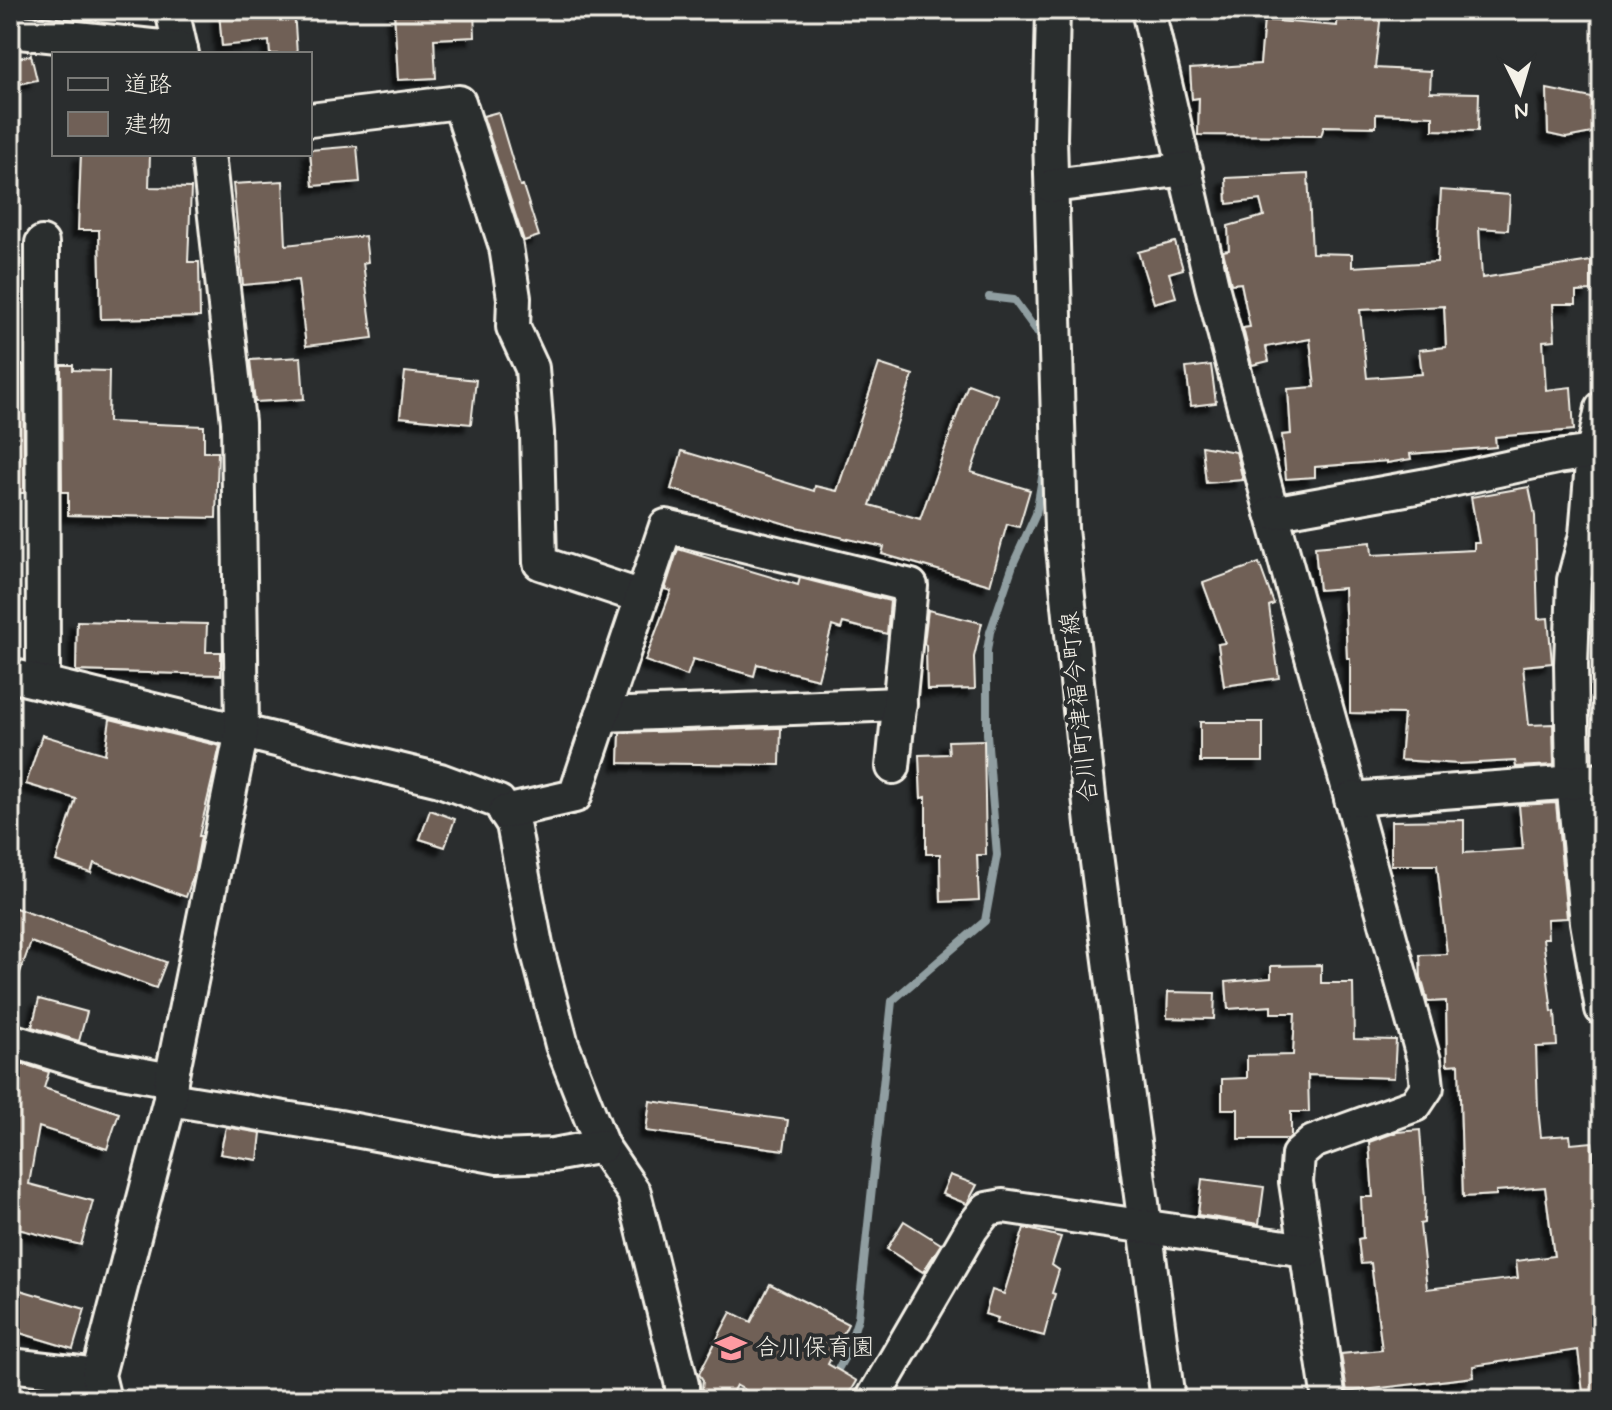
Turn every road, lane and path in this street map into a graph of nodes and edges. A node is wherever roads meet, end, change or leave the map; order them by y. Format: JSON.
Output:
{"nodes":[{"id":1,"x":172,"y":10,"type":"edge"},
{"id":2,"x":1053,"y":10,"type":"edge"},
{"id":3,"x":1148,"y":10,"type":"edge"},
{"id":4,"x":10,"y":31,"type":"edge"},
{"id":5,"x":182,"y":52,"type":"edge"},
{"id":6,"x":312,"y":120,"type":"edge"},
{"id":7,"x":208,"y":156,"type":"edge"},
{"id":8,"x":1186,"y":169,"type":"junction"},
{"id":9,"x":1052,"y":186,"type":"junction"},
{"id":10,"x":42,"y":243,"type":"dead end"},
{"id":11,"x":1602,"y":408,"type":"edge"},
{"id":12,"x":1596,"y":447,"type":"edge"},
{"id":13,"x":1272,"y":513,"type":"junction"},
{"id":14,"x":642,"y":597,"type":"junction"},
{"id":15,"x":10,"y":675,"type":"edge"},
{"id":16,"x":43,"y":683,"type":"junction"},
{"id":17,"x":900,"y":704,"type":"junction"},
{"id":18,"x":602,"y":715,"type":"junction"},
{"id":19,"x":242,"y":731,"type":"junction"},
{"id":20,"x":893,"y":767,"type":"dead end"},
{"id":21,"x":1588,"y":781,"type":"edge"},
{"id":22,"x":1351,"y":799,"type":"junction"},
{"id":23,"x":505,"y":812,"type":"junction"},
{"id":24,"x":1602,"y":1009,"type":"edge"},
{"id":25,"x":10,"y":1040,"type":"edge"},
{"id":26,"x":171,"y":1090,"type":"junction"},
{"id":27,"x":602,"y":1146,"type":"junction"},
{"id":28,"x":1146,"y":1227,"type":"junction"},
{"id":29,"x":1306,"y":1250,"type":"junction"},
{"id":30,"x":10,"y":1365,"type":"edge"},
{"id":31,"x":101,"y":1387,"type":"edge"},
{"id":32,"x":682,"y":1400,"type":"edge"},
{"id":33,"x":872,"y":1400,"type":"edge"},
{"id":34,"x":1168,"y":1400,"type":"edge"},
{"id":35,"x":1329,"y":1400,"type":"edge"}],
"edges":[{"from":1,"to":5,"type":"street"},
{"from":2,"to":9,"type":"street","name":"合川町津福今町線"},
{"from":3,"to":8,"type":"street"},
{"from":4,"to":5,"type":"street"},
{"from":6,"to":14,"type":"street"},
{"from":7,"to":19,"type":"street"},
{"from":8,"to":9,"type":"street"},
{"from":8,"to":13,"type":"street"},
{"from":9,"to":28,"type":"street","name":"合川町津福今町線"},
{"from":10,"to":16,"type":"street"},
{"from":11,"to":12,"type":"street"},
{"from":12,"to":13,"type":"street"},
{"from":12,"to":21,"type":"street"},
{"from":13,"to":22,"type":"street"},
{"from":14,"to":17,"type":"street"},
{"from":14,"to":18,"type":"street"},
{"from":15,"to":16,"type":"street"},
{"from":16,"to":19,"type":"street"},
{"from":17,"to":18,"type":"street"},
{"from":17,"to":20,"type":"street"},
{"from":18,"to":23,"type":"street"},
{"from":19,"to":23,"type":"street"},
{"from":19,"to":26,"type":"street"},
{"from":21,"to":22,"type":"street"},
{"from":21,"to":24,"type":"street"},
{"from":22,"to":29,"type":"street"},
{"from":23,"to":27,"type":"street"},
{"from":25,"to":26,"type":"street"},
{"from":26,"to":27,"type":"street"},
{"from":26,"to":31,"type":"street"},
{"from":27,"to":32,"type":"street"},
{"from":28,"to":29,"type":"street"},
{"from":28,"to":33,"type":"street"},
{"from":28,"to":34,"type":"street","name":"合川町津福今町線"},
{"from":29,"to":35,"type":"street"},
{"from":30,"to":31,"type":"street"}]}
